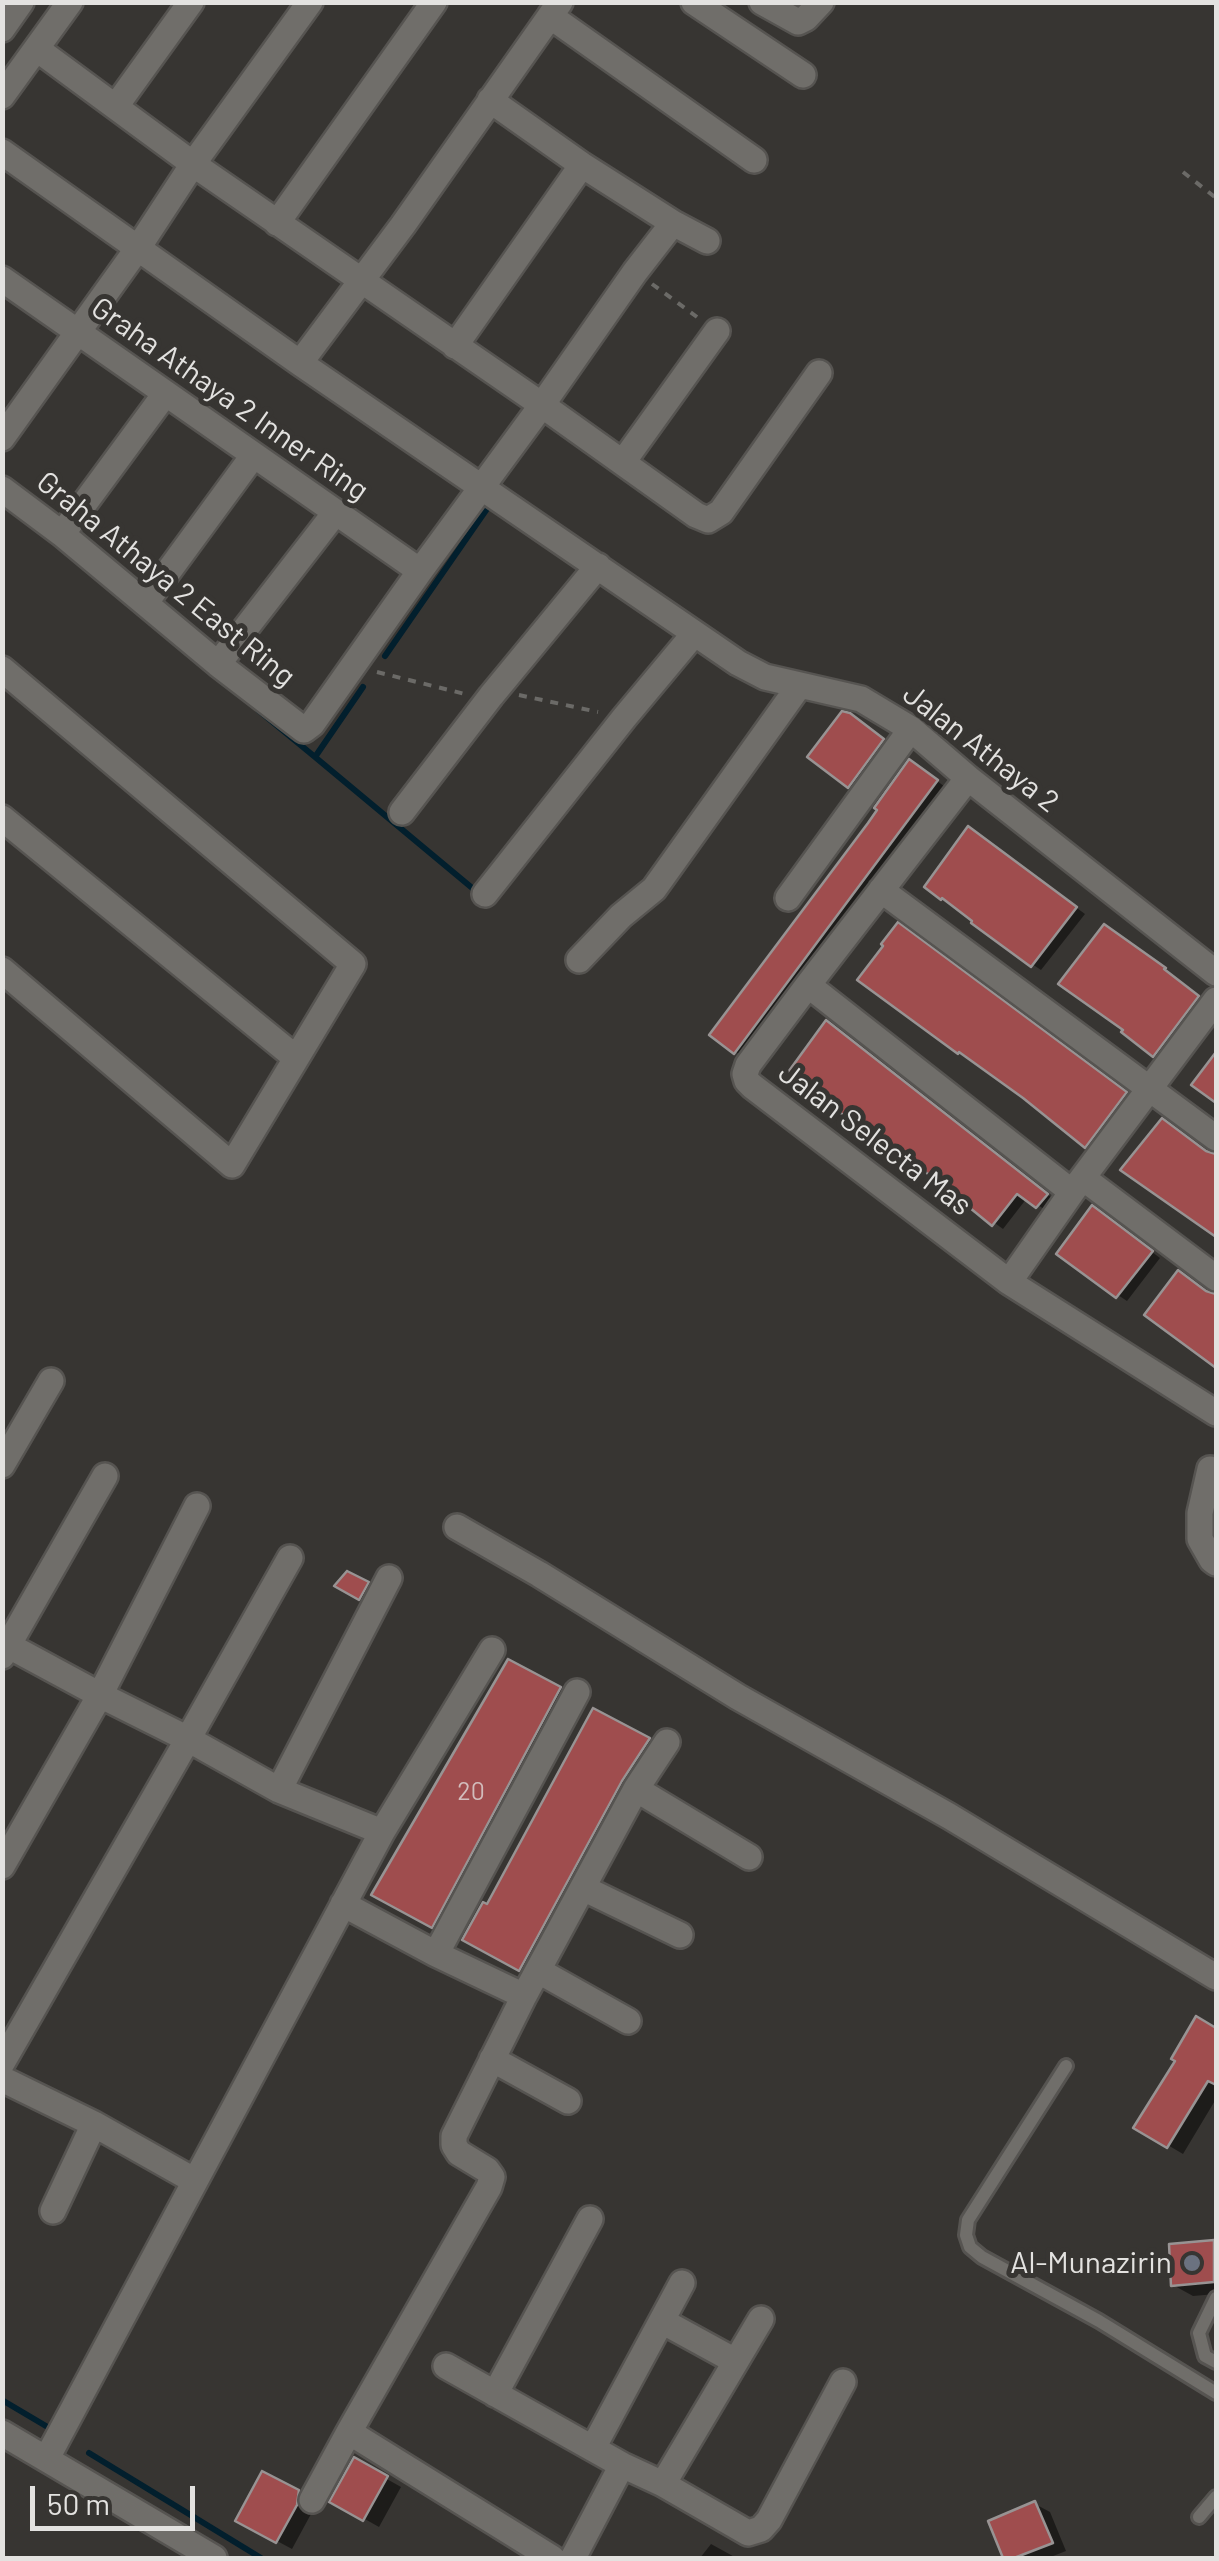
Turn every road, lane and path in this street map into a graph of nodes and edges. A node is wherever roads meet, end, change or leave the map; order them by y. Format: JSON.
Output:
{"nodes":[{"id":1,"x":22,"y":2,"type":"edge"},
{"id":2,"x":70,"y":2,"type":"edge"},
{"id":3,"x":190,"y":2,"type":"edge"},
{"id":4,"x":310,"y":2,"type":"edge"},
{"id":5,"x":434,"y":2,"type":"edge"},
{"id":6,"x":694,"y":2,"type":"edge"},
{"id":7,"x":762,"y":2,"type":"edge"},
{"id":8,"x":821,"y":2,"type":"edge"},
{"id":9,"x":555,"y":9,"type":"edge"},
{"id":10,"x":2,"y":28,"type":"edge"},
{"id":11,"x":38,"y":49,"type":"junction"},
{"id":12,"x":803,"y":75,"type":"dead end"},
{"id":13,"x":2,"y":96,"type":"edge"},
{"id":14,"x":490,"y":100,"type":"junction"},
{"id":15,"x":116,"y":106,"type":"junction"},
{"id":16,"x":2,"y":152,"type":"edge"},
{"id":17,"x":754,"y":160,"type":"dead end"},
{"id":18,"x":193,"y":164,"type":"junction"},
{"id":19,"x":582,"y":165,"type":"junction"},
{"id":20,"x":1184,"y":172,"type":"dead end"},
{"id":21,"x":1216,"y":198,"type":"edge"},
{"id":22,"x":277,"y":223,"type":"junction"},
{"id":23,"x":672,"y":223,"type":"junction"},
{"id":24,"x":706,"y":241,"type":"dead end"},
{"id":25,"x":138,"y":248,"type":"junction"},
{"id":26,"x":635,"y":272,"type":"junction"},
{"id":27,"x":2,"y":279,"type":"edge"},
{"id":28,"x":362,"y":281,"type":"junction"},
{"id":29,"x":78,"y":332,"type":"junction"},
{"id":30,"x":717,"y":332,"type":"joint"},
{"id":31,"x":455,"y":346,"type":"junction"},
{"id":32,"x":300,"y":363,"type":"junction"},
{"id":33,"x":819,"y":373,"type":"dead end"},
{"id":34,"x":164,"y":394,"type":"junction"},
{"id":35,"x":542,"y":405,"type":"junction"},
{"id":36,"x":2,"y":438,"type":"edge"},
{"id":37,"x":253,"y":456,"type":"junction"},
{"id":38,"x":623,"y":462,"type":"junction"},
{"id":39,"x":482,"y":488,"type":"junction"},
{"id":40,"x":2,"y":489,"type":"edge"},
{"id":41,"x":335,"y":513,"type":"junction"},
{"id":42,"x":62,"y":534,"type":"junction"},
{"id":43,"x":598,"y":566,"type":"junction"},
{"id":44,"x":420,"y":571,"type":"junction"},
{"id":45,"x":146,"y":602,"type":"junction"},
{"id":46,"x":694,"y":634,"type":"junction"},
{"id":47,"x":218,"y":664,"type":"junction"},
{"id":48,"x":2,"y":669,"type":"edge"},
{"id":49,"x":798,"y":686,"type":"junction"},
{"id":50,"x":911,"y":728,"type":"junction"},
{"id":51,"x":968,"y":778,"type":"junction"},
{"id":52,"x":402,"y":812,"type":"dead end"},
{"id":53,"x":2,"y":818,"type":"edge"},
{"id":54,"x":881,"y":890,"type":"junction"},
{"id":55,"x":486,"y":894,"type":"dead end"},
{"id":56,"x":788,"y":898,"type":"dead end"},
{"id":57,"x":579,"y":960,"type":"dead end"},
{"id":58,"x":2,"y":970,"type":"edge"},
{"id":59,"x":1216,"y":973,"type":"edge"},
{"id":60,"x":808,"y":985,"type":"junction"},
{"id":61,"x":1216,"y":1000,"type":"edge"},
{"id":62,"x":296,"y":1058,"type":"junction"},
{"id":63,"x":1150,"y":1090,"type":"junction"},
{"id":64,"x":1216,"y":1138,"type":"edge"},
{"id":65,"x":1077,"y":1185,"type":"junction"},
{"id":66,"x":1216,"y":1278,"type":"edge"},
{"id":67,"x":1009,"y":1282,"type":"junction"},
{"id":68,"x":51,"y":1381,"type":"dead end"},
{"id":69,"x":1216,"y":1412,"type":"edge"},
{"id":70,"x":2,"y":1465,"type":"edge"},
{"id":71,"x":1210,"y":1469,"type":"dead end"},
{"id":72,"x":105,"y":1476,"type":"dead end"},
{"id":73,"x":198,"y":1506,"type":"dead end"},
{"id":74,"x":457,"y":1527,"type":"dead end"},
{"id":75,"x":290,"y":1558,"type":"dead end"},
{"id":76,"x":1216,"y":1563,"type":"edge"},
{"id":77,"x":388,"y":1578,"type":"dead end"},
{"id":78,"x":4,"y":1648,"type":"edge"},
{"id":79,"x":492,"y":1650,"type":"dead end"},
{"id":80,"x":577,"y":1692,"type":"dead end"},
{"id":81,"x":100,"y":1695,"type":"junction"},
{"id":82,"x":188,"y":1739,"type":"junction"},
{"id":83,"x":667,"y":1742,"type":"dead end"},
{"id":84,"x":636,"y":1789,"type":"junction"},
{"id":85,"x":279,"y":1790,"type":"junction"},
{"id":86,"x":382,"y":1832,"type":"junction"},
{"id":87,"x":749,"y":1857,"type":"dead end"},
{"id":88,"x":2,"y":1866,"type":"edge"},
{"id":89,"x":583,"y":1888,"type":"junction"},
{"id":90,"x":343,"y":1904,"type":"junction"},
{"id":91,"x":680,"y":1935,"type":"dead end"},
{"id":92,"x":436,"y":1954,"type":"junction"},
{"id":93,"x":540,"y":1971,"type":"junction"},
{"id":94,"x":1216,"y":1977,"type":"edge"},
{"id":95,"x":524,"y":1996,"type":"junction"},
{"id":96,"x":628,"y":2021,"type":"dead end"},
{"id":97,"x":492,"y":2059,"type":"junction"},
{"id":98,"x":2,"y":2063,"type":"edge"},
{"id":99,"x":1066,"y":2066,"type":"dead end"},
{"id":100,"x":2,"y":2078,"type":"edge"},
{"id":101,"x":568,"y":2101,"type":"dead end"},
{"id":102,"x":94,"y":2124,"type":"junction"},
{"id":103,"x":195,"y":2181,"type":"junction"},
{"id":104,"x":53,"y":2211,"type":"dead end"},
{"id":105,"x":590,"y":2220,"type":"dead end"},
{"id":106,"x":682,"y":2283,"type":"dead end"},
{"id":107,"x":1216,"y":2298,"type":"edge"},
{"id":108,"x":761,"y":2319,"type":"dead end"},
{"id":109,"x":662,"y":2322,"type":"junction"},
{"id":110,"x":735,"y":2362,"type":"junction"},
{"id":111,"x":1216,"y":2362,"type":"edge"},
{"id":112,"x":446,"y":2366,"type":"dead end"},
{"id":113,"x":844,"y":2382,"type":"dead end"},
{"id":114,"x":1216,"y":2393,"type":"edge"},
{"id":115,"x":495,"y":2394,"type":"junction"},
{"id":116,"x":2,"y":2432,"type":"edge"},
{"id":117,"x":349,"y":2432,"type":"junction"},
{"id":118,"x":593,"y":2448,"type":"junction"},
{"id":119,"x":47,"y":2458,"type":"junction"},
{"id":120,"x":622,"y":2465,"type":"junction"},
{"id":121,"x":663,"y":2484,"type":"junction"},
{"id":122,"x":1216,"y":2496,"type":"edge"},
{"id":123,"x":312,"y":2500,"type":"dead end"},
{"id":124,"x":1199,"y":2517,"type":"dead end"},
{"id":125,"x":214,"y":2558,"type":"edge"},
{"id":126,"x":552,"y":2558,"type":"edge"},
{"id":127,"x":574,"y":2558,"type":"edge"}],
"edges":[{"from":1,"to":10,"type":"street"},
{"from":2,"to":11,"type":"street"},
{"from":3,"to":15,"type":"street"},
{"from":4,"to":18,"type":"street"},
{"from":5,"to":22,"type":"street"},
{"from":6,"to":12,"type":"street"},
{"from":7,"to":8,"type":"street"},
{"from":9,"to":14,"type":"street"},
{"from":9,"to":17,"type":"street"},
{"from":11,"to":13,"type":"street"},
{"from":11,"to":15,"type":"street"},
{"from":14,"to":19,"type":"street"},
{"from":14,"to":28,"type":"street"},
{"from":15,"to":18,"type":"street"},
{"from":16,"to":25,"type":"street","name":"Jalan Athaya 2"},
{"from":18,"to":22,"type":"street"},
{"from":18,"to":25,"type":"street"},
{"from":19,"to":23,"type":"street"},
{"from":19,"to":31,"type":"street"},
{"from":20,"to":21,"type":"path"},
{"from":22,"to":28,"type":"street"},
{"from":23,"to":24,"type":"street"},
{"from":23,"to":26,"type":"street"},
{"from":25,"to":29,"type":"street"},
{"from":25,"to":32,"type":"street","name":"Jalan Athaya 2"},
{"from":26,"to":30,"type":"path"},
{"from":26,"to":35,"type":"street"},
{"from":27,"to":29,"type":"street","name":"Graha Athaya 2 Inner Ring"},
{"from":28,"to":31,"type":"street"},
{"from":28,"to":32,"type":"street"},
{"from":29,"to":34,"type":"street","name":"Graha Athaya 2 Inner Ring"},
{"from":29,"to":36,"type":"street"},
{"from":30,"to":38,"type":"street"},
{"from":31,"to":35,"type":"street"},
{"from":32,"to":39,"type":"street","name":"Jalan Athaya 2"},
{"from":33,"to":38,"type":"street"},
{"from":34,"to":37,"type":"street","name":"Graha Athaya 2 Inner Ring"},
{"from":34,"to":42,"type":"street"},
{"from":35,"to":38,"type":"street"},
{"from":35,"to":39,"type":"street"},
{"from":37,"to":41,"type":"street","name":"Graha Athaya 2 Inner Ring"},
{"from":37,"to":45,"type":"street"},
{"from":39,"to":43,"type":"street","name":"Jalan Athaya 2"},
{"from":39,"to":44,"type":"street"},
{"from":40,"to":42,"type":"street","name":"Graha Athaya 2 East Ring"},
{"from":41,"to":44,"type":"street","name":"Graha Athaya 2 Inner Ring"},
{"from":41,"to":47,"type":"street"},
{"from":42,"to":45,"type":"street","name":"Graha Athaya 2 East Ring"},
{"from":43,"to":46,"type":"street","name":"Jalan Athaya 2"},
{"from":43,"to":52,"type":"street"},
{"from":44,"to":47,"type":"street","name":"Graha Athaya 2 East Ring"},
{"from":45,"to":47,"type":"street","name":"Graha Athaya 2 East Ring"},
{"from":46,"to":49,"type":"street","name":"Jalan Athaya 2"},
{"from":46,"to":55,"type":"street"},
{"from":48,"to":62,"type":"street"},
{"from":49,"to":50,"type":"street","name":"Jalan Athaya 2"},
{"from":49,"to":57,"type":"street"},
{"from":50,"to":51,"type":"street","name":"Jalan Athaya 2"},
{"from":50,"to":56,"type":"street"},
{"from":51,"to":54,"type":"street","name":"Jalan Selecta Mas"},
{"from":51,"to":59,"type":"street","name":"Jalan Athaya 2"},
{"from":53,"to":62,"type":"street"},
{"from":54,"to":60,"type":"street","name":"Jalan Selecta Mas"},
{"from":54,"to":63,"type":"street"},
{"from":58,"to":62,"type":"street"},
{"from":60,"to":65,"type":"street"},
{"from":60,"to":67,"type":"street","name":"Jalan Selecta Mas"},
{"from":61,"to":63,"type":"street"},
{"from":63,"to":64,"type":"street"},
{"from":63,"to":65,"type":"street"},
{"from":65,"to":66,"type":"street"},
{"from":65,"to":67,"type":"street"},
{"from":67,"to":69,"type":"street","name":"Jalan Selecta Mas"},
{"from":68,"to":70,"type":"street"},
{"from":71,"to":76,"type":"street"},
{"from":72,"to":78,"type":"street"},
{"from":73,"to":81,"type":"street"},
{"from":74,"to":94,"type":"street"},
{"from":75,"to":82,"type":"street"},
{"from":77,"to":85,"type":"street"},
{"from":78,"to":81,"type":"street"},
{"from":79,"to":86,"type":"street"},
{"from":80,"to":92,"type":"street"},
{"from":81,"to":82,"type":"street"},
{"from":81,"to":88,"type":"street"},
{"from":82,"to":85,"type":"street"},
{"from":82,"to":98,"type":"street"},
{"from":83,"to":84,"type":"street"},
{"from":84,"to":87,"type":"street"},
{"from":84,"to":89,"type":"street"},
{"from":85,"to":86,"type":"street"},
{"from":86,"to":90,"type":"street"},
{"from":89,"to":91,"type":"street"},
{"from":89,"to":93,"type":"street"},
{"from":90,"to":92,"type":"street"},
{"from":90,"to":103,"type":"street"},
{"from":92,"to":95,"type":"street"},
{"from":93,"to":95,"type":"street"},
{"from":93,"to":96,"type":"street"},
{"from":95,"to":97,"type":"street"},
{"from":97,"to":101,"type":"street"},
{"from":97,"to":117,"type":"street"},
{"from":99,"to":114,"type":"lane"},
{"from":100,"to":102,"type":"street"},
{"from":102,"to":103,"type":"street"},
{"from":102,"to":104,"type":"street"},
{"from":103,"to":119,"type":"street"},
{"from":105,"to":115,"type":"street"},
{"from":106,"to":109,"type":"street"},
{"from":107,"to":111,"type":"lane"},
{"from":108,"to":110,"type":"street"},
{"from":109,"to":110,"type":"street"},
{"from":109,"to":118,"type":"street"},
{"from":110,"to":121,"type":"street"},
{"from":112,"to":115,"type":"street"},
{"from":113,"to":121,"type":"street"},
{"from":115,"to":118,"type":"street"},
{"from":116,"to":119,"type":"street"},
{"from":117,"to":123,"type":"street"},
{"from":117,"to":126,"type":"street"},
{"from":118,"to":120,"type":"street"},
{"from":119,"to":125,"type":"street"},
{"from":120,"to":121,"type":"street"},
{"from":120,"to":127,"type":"street"},
{"from":122,"to":124,"type":"lane"}]}
